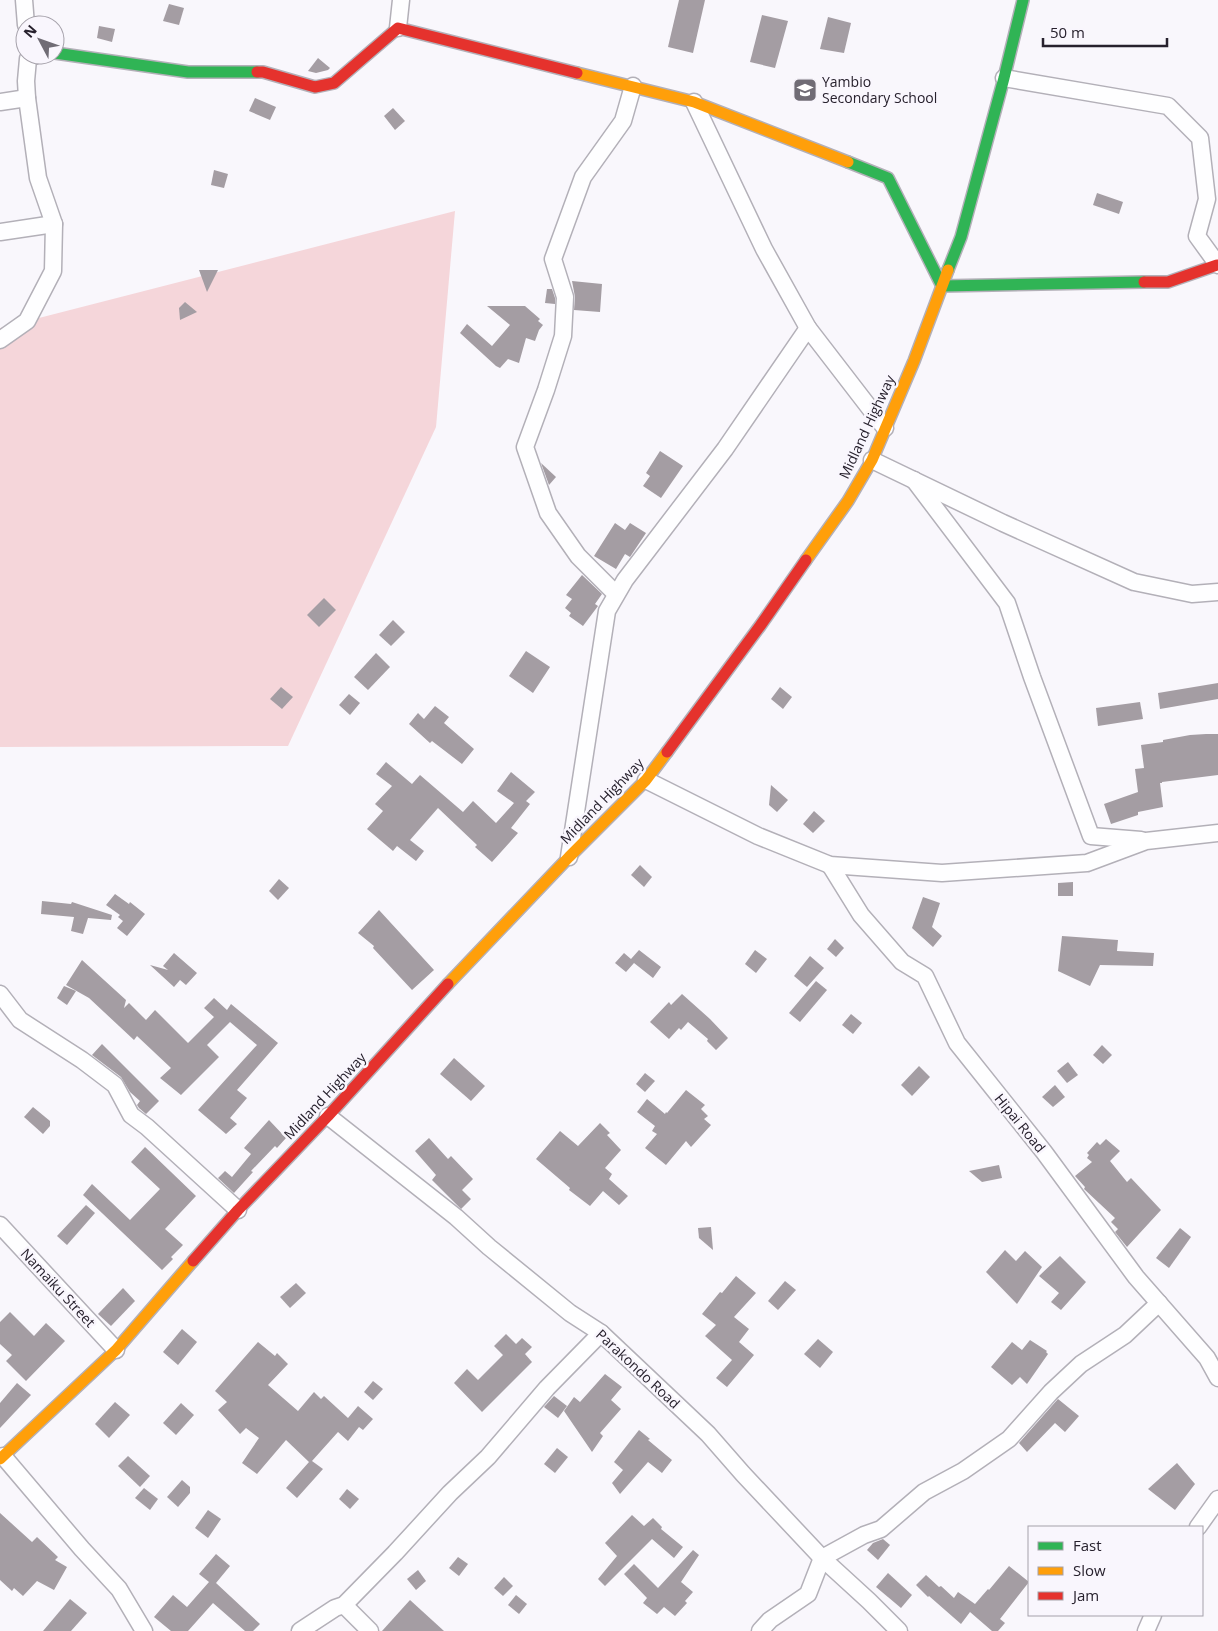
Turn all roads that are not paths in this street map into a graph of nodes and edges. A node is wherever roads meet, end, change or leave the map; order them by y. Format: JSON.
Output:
{"nodes":[{"id":1,"x":24,"y":0,"type":"edge"},
{"id":2,"x":401,"y":0,"type":"edge"},
{"id":3,"x":1023,"y":0,"type":"edge"},
{"id":4,"x":25,"y":15,"type":"edge"},
{"id":5,"x":398,"y":28,"type":"junction"},
{"id":6,"x":65,"y":54,"type":"edge"},
{"id":7,"x":29,"y":65,"type":"edge"},
{"id":8,"x":1004,"y":78,"type":"junction"},
{"id":9,"x":633,"y":86,"type":"junction"},
{"id":10,"x":27,"y":98,"type":"junction"},
{"id":11,"x":0,"y":102,"type":"edge"},
{"id":12,"x":694,"y":102,"type":"junction"},
{"id":13,"x":54,"y":224,"type":"junction"},
{"id":14,"x":0,"y":232,"type":"edge"},
{"id":15,"x":1218,"y":265,"type":"edge"},
{"id":16,"x":942,"y":286,"type":"junction"},
{"id":17,"x":808,"y":328,"type":"junction"},
{"id":18,"x":0,"y":340,"type":"edge"},
{"id":19,"x":885,"y":428,"type":"junction"},
{"id":20,"x":872,"y":460,"type":"junction"},
{"id":21,"x":914,"y":480,"type":"junction"},
{"id":22,"x":1218,"y":592,"type":"edge"},
{"id":23,"x":616,"y":594,"type":"junction"},
{"id":24,"x":1192,"y":594,"type":"junction"},
{"id":25,"x":1218,"y":601,"type":"edge"},
{"id":26,"x":646,"y":780,"type":"junction"},
{"id":27,"x":1218,"y":833,"type":"edge"},
{"id":28,"x":1146,"y":841,"type":"junction"},
{"id":29,"x":569,"y":857,"type":"junction"},
{"id":30,"x":830,"y":865,"type":"junction"},
{"id":31,"x":0,"y":994,"type":"edge"},
{"id":32,"x":328,"y":1116,"type":"junction"},
{"id":33,"x":238,"y":1210,"type":"junction"},
{"id":34,"x":0,"y":1226,"type":"edge"},
{"id":35,"x":1159,"y":1303,"type":"junction"},
{"id":36,"x":602,"y":1333,"type":"junction"},
{"id":37,"x":116,"y":1350,"type":"junction"},
{"id":38,"x":1218,"y":1378,"type":"edge"},
{"id":39,"x":2,"y":1457,"type":"edge"},
{"id":40,"x":1218,"y":1499,"type":"edge"},
{"id":41,"x":1199,"y":1526,"type":"edge"},
{"id":42,"x":822,"y":1558,"type":"junction"},
{"id":43,"x":344,"y":1605,"type":"junction"},
{"id":44,"x":1153,"y":1616,"type":"edge"},
{"id":45,"x":144,"y":1631,"type":"edge"},
{"id":46,"x":300,"y":1631,"type":"edge"},
{"id":47,"x":370,"y":1631,"type":"edge"},
{"id":48,"x":760,"y":1631,"type":"edge"},
{"id":49,"x":900,"y":1631,"type":"edge"},
{"id":50,"x":1146,"y":1631,"type":"edge"}],
"edges":[{"from":1,"to":4,"type":"street"},
{"from":2,"to":5,"type":"street"},
{"from":3,"to":8,"type":"main road","name":"Midland Highway"},
{"from":5,"to":6,"type":"main road"},
{"from":5,"to":9,"type":"main road"},
{"from":7,"to":10,"type":"street"},
{"from":8,"to":15,"type":"street"},
{"from":8,"to":16,"type":"main road","name":"Midland Highway"},
{"from":9,"to":12,"type":"main road"},
{"from":9,"to":23,"type":"street"},
{"from":10,"to":11,"type":"street"},
{"from":10,"to":13,"type":"street"},
{"from":12,"to":16,"type":"main road"},
{"from":12,"to":17,"type":"street"},
{"from":13,"to":14,"type":"street"},
{"from":13,"to":18,"type":"street"},
{"from":15,"to":16,"type":"main road"},
{"from":16,"to":19,"type":"main road","name":"Midland Highway"},
{"from":17,"to":19,"type":"street"},
{"from":17,"to":23,"type":"street"},
{"from":19,"to":20,"type":"main road","name":"Midland Highway"},
{"from":20,"to":21,"type":"street"},
{"from":20,"to":26,"type":"main road","name":"Midland Highway"},
{"from":21,"to":24,"type":"street"},
{"from":21,"to":28,"type":"street"},
{"from":22,"to":24,"type":"street"},
{"from":23,"to":29,"type":"street"},
{"from":24,"to":25,"type":"street"},
{"from":26,"to":29,"type":"main road","name":"Midland Highway"},
{"from":26,"to":30,"type":"street"},
{"from":27,"to":28,"type":"street"},
{"from":28,"to":30,"type":"street"},
{"from":29,"to":32,"type":"main road","name":"Midland Highway"},
{"from":30,"to":35,"type":"street","name":"Hipai Road"},
{"from":31,"to":33,"type":"street"},
{"from":32,"to":33,"type":"main road","name":"Midland Highway"},
{"from":32,"to":36,"type":"street","name":"Parakondo Road"},
{"from":33,"to":37,"type":"main road","name":"Midland Highway"},
{"from":34,"to":37,"type":"street","name":"Namaiku Street"},
{"from":35,"to":38,"type":"street","name":"Hipai Road"},
{"from":35,"to":42,"type":"street"},
{"from":36,"to":42,"type":"street","name":"Parakondo Road"},
{"from":36,"to":43,"type":"street"},
{"from":37,"to":39,"type":"main road","name":"Midland Highway"},
{"from":39,"to":45,"type":"street"},
{"from":40,"to":41,"type":"street"},
{"from":42,"to":48,"type":"street"},
{"from":42,"to":49,"type":"street","name":"Parakondo Road"},
{"from":43,"to":46,"type":"street"},
{"from":43,"to":47,"type":"street"},
{"from":44,"to":50,"type":"street"}]}
